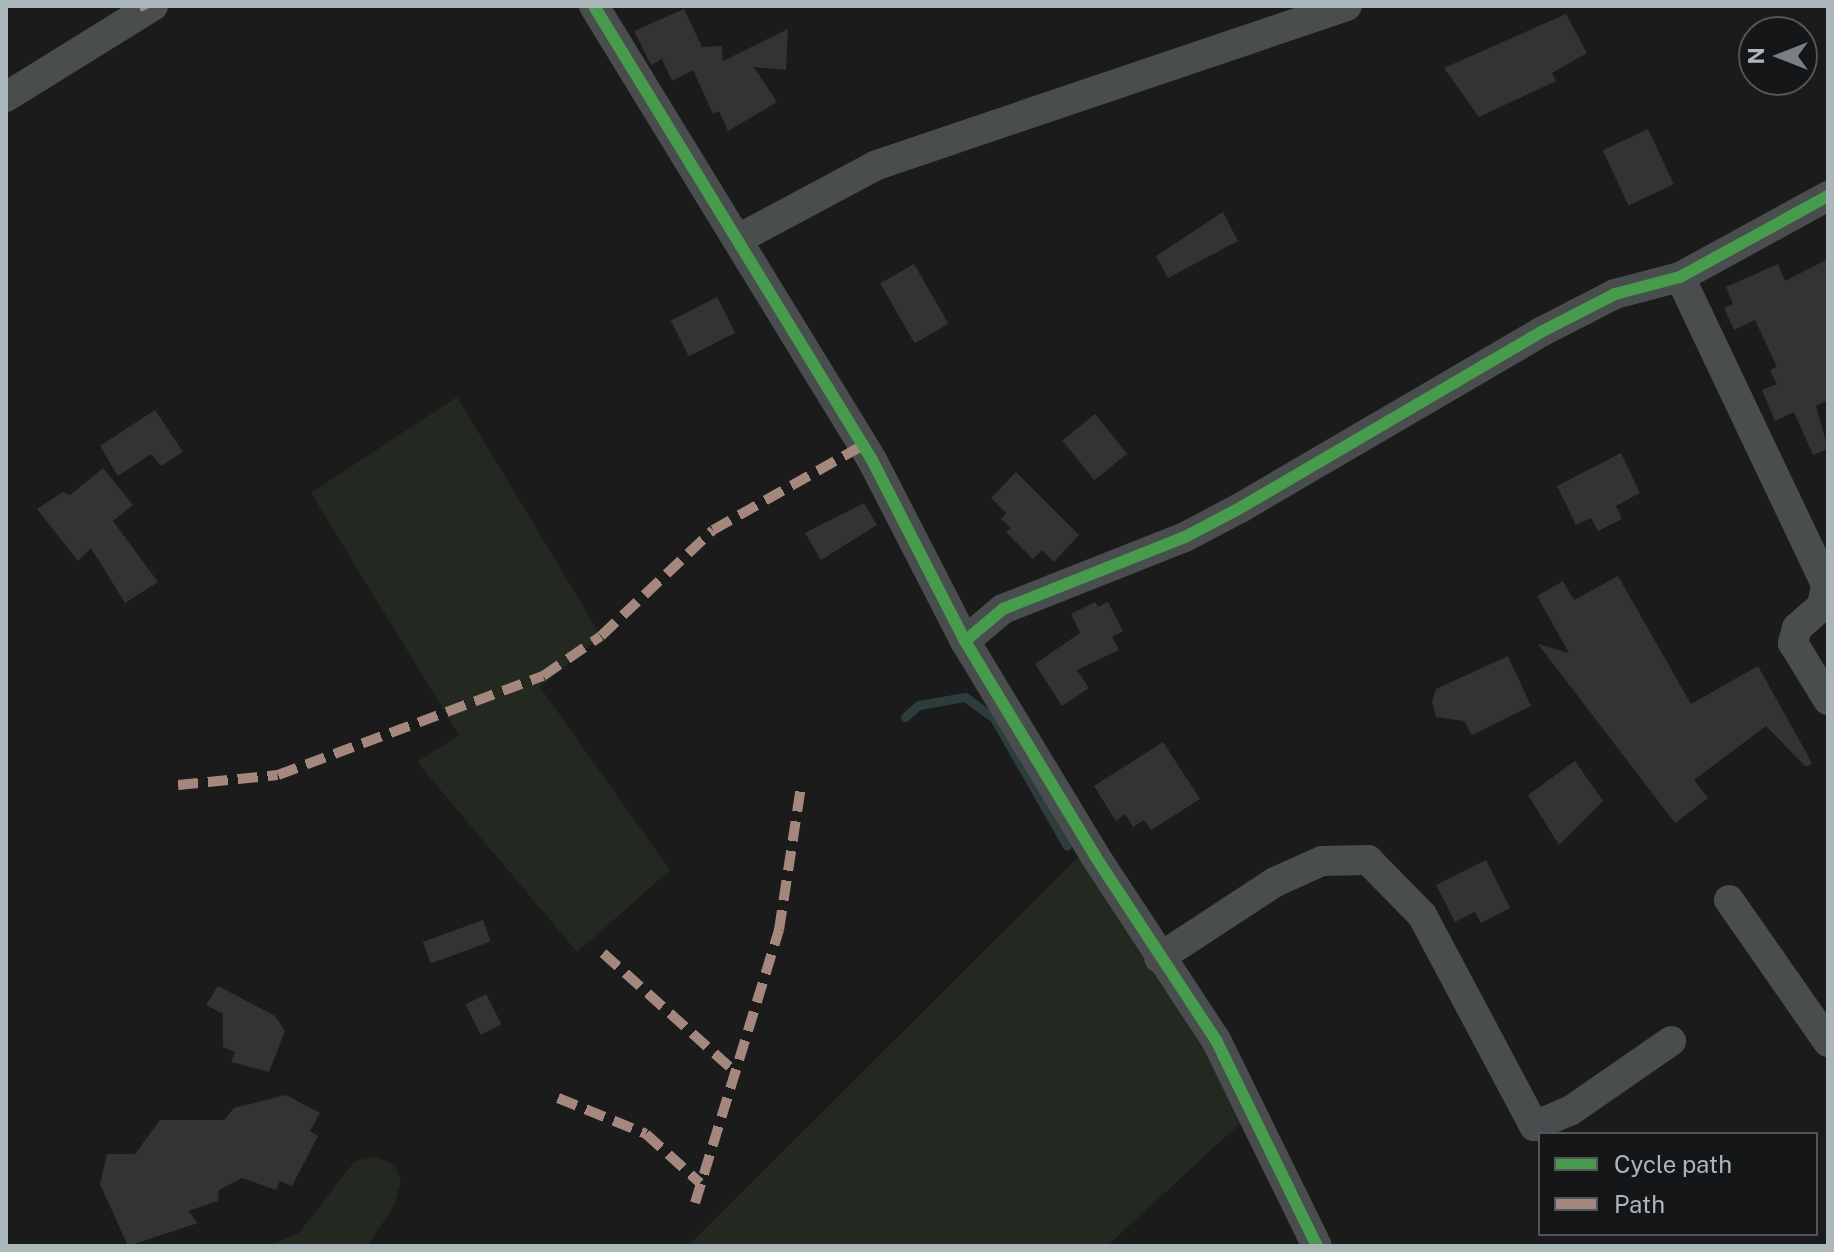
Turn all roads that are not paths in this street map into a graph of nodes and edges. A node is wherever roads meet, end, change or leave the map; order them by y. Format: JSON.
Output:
{"nodes":[{"id":1,"x":153,"y":6,"type":"edge"},
{"id":2,"x":594,"y":6,"type":"edge"},
{"id":3,"x":1347,"y":6,"type":"edge"},
{"id":4,"x":6,"y":97,"type":"edge"},
{"id":5,"x":1828,"y":196,"type":"edge"},
{"id":6,"x":740,"y":238,"type":"junction"},
{"id":7,"x":1680,"y":277,"type":"junction"},
{"id":8,"x":965,"y":641,"type":"junction"},
{"id":9,"x":1828,"y":700,"type":"edge"},
{"id":10,"x":1729,"y":900,"type":"dead end"},
{"id":11,"x":1159,"y":958,"type":"junction"},
{"id":12,"x":1671,"y":1041,"type":"dead end"},
{"id":13,"x":1828,"y":1042,"type":"edge"},
{"id":14,"x":1317,"y":1246,"type":"edge"}],
"edges":[{"from":1,"to":4,"type":"street"},
{"from":2,"to":6,"type":"street"},
{"from":3,"to":6,"type":"street"},
{"from":5,"to":7,"type":"street"},
{"from":6,"to":8,"type":"street"},
{"from":7,"to":8,"type":"street"},
{"from":7,"to":9,"type":"street"},
{"from":8,"to":11,"type":"street"},
{"from":10,"to":13,"type":"street"},
{"from":11,"to":12,"type":"street"},
{"from":11,"to":14,"type":"street"}]}
